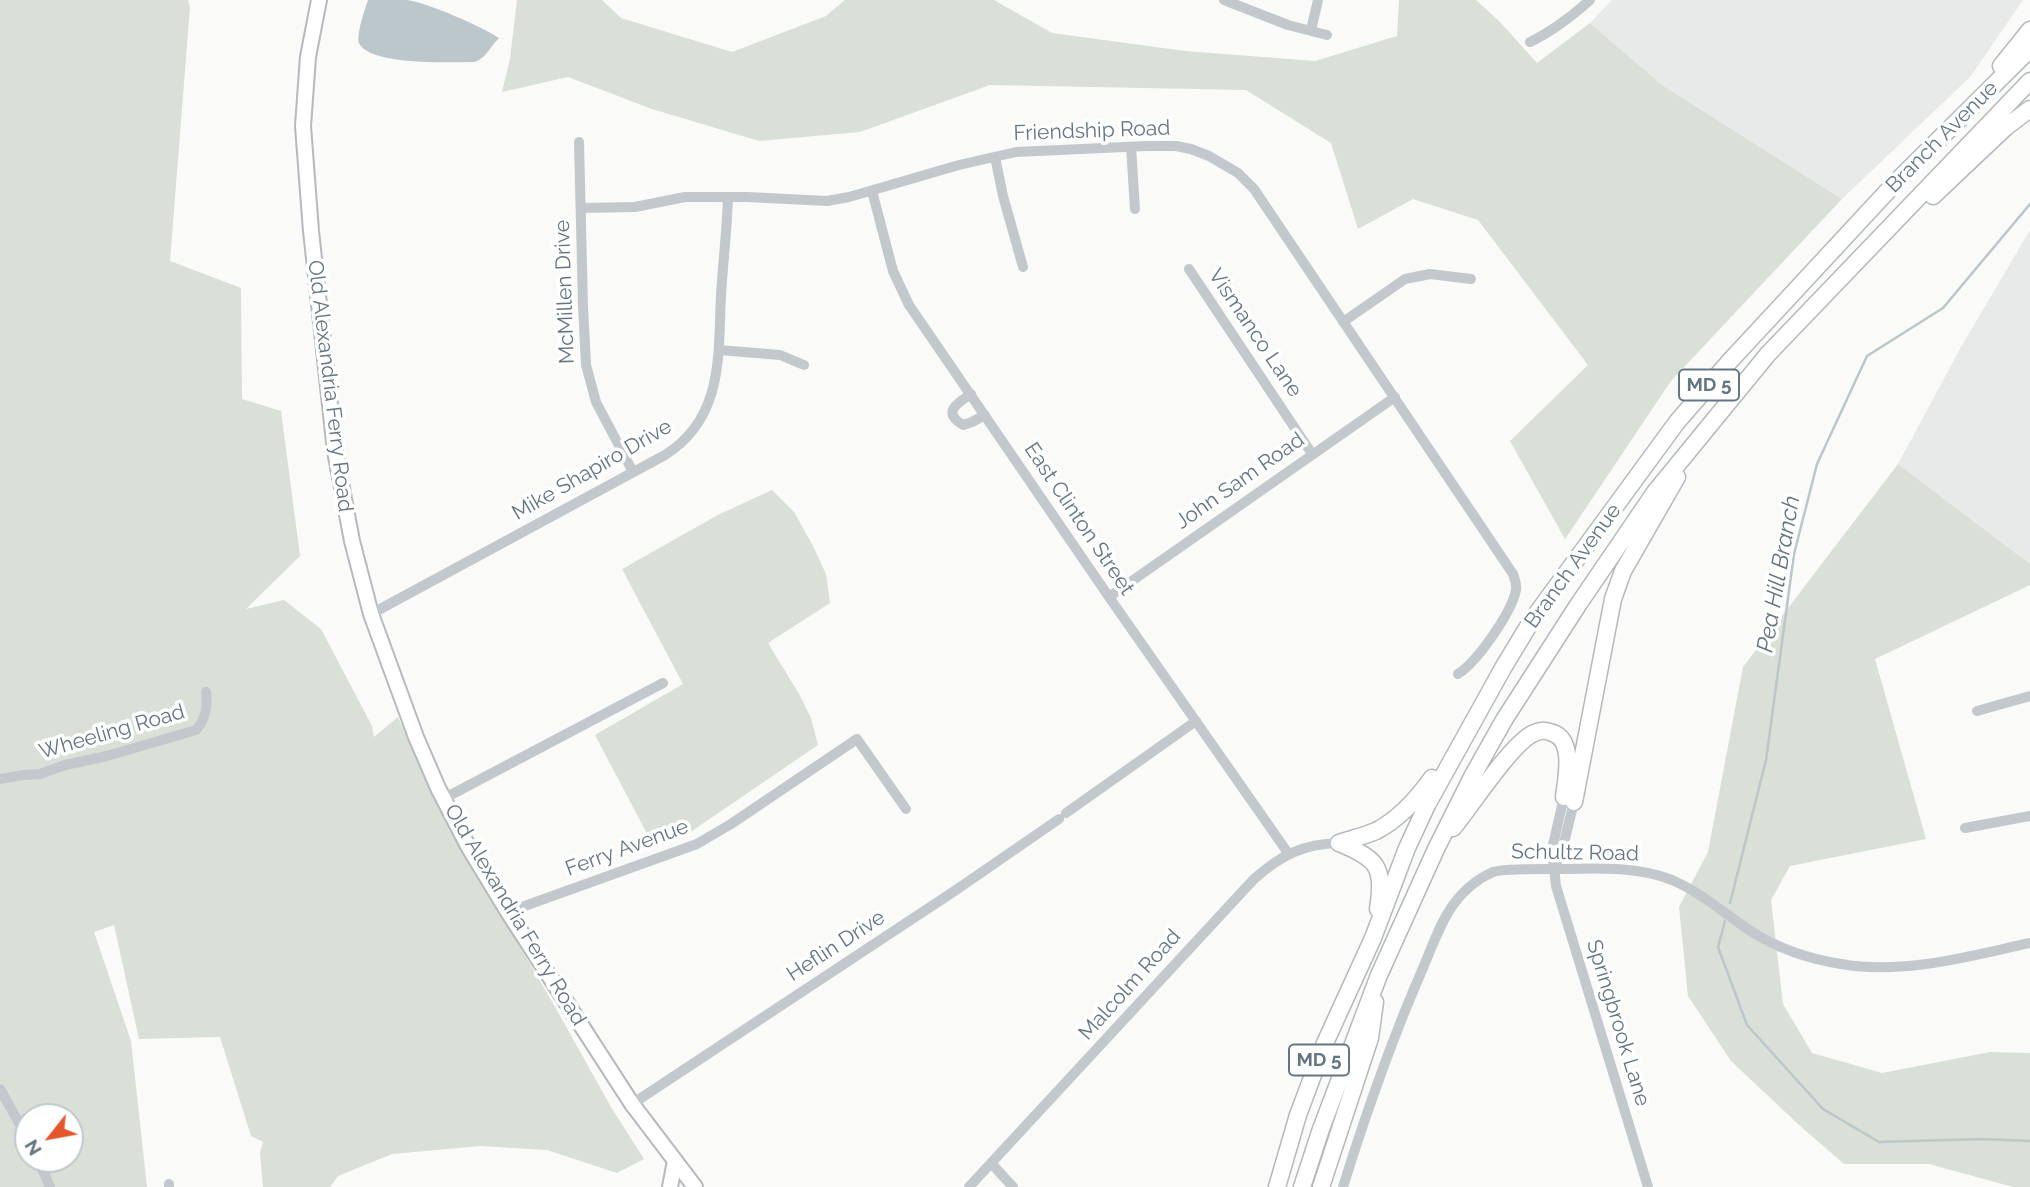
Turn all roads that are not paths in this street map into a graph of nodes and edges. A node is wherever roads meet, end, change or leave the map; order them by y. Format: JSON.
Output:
{"nodes":[{"id":1,"x":319,"y":0,"type":"edge"},
{"id":2,"x":1224,"y":0,"type":"edge"},
{"id":3,"x":1318,"y":0,"type":"edge"},
{"id":4,"x":1590,"y":0,"type":"edge"},
{"id":5,"x":1311,"y":30,"type":"junction"},
{"id":6,"x":2030,"y":30,"type":"edge"},
{"id":7,"x":1327,"y":34,"type":"dead end"},
{"id":8,"x":1530,"y":42,"type":"dead end"},
{"id":9,"x":2030,"y":50,"type":"edge"},
{"id":10,"x":2030,"y":81,"type":"edge"},
{"id":11,"x":2030,"y":109,"type":"edge"},
{"id":12,"x":579,"y":142,"type":"dead end"},
{"id":13,"x":1130,"y":147,"type":"junction"},
{"id":14,"x":995,"y":157,"type":"junction"},
{"id":15,"x":1896,"y":182,"type":"junction"},
{"id":16,"x":872,"y":191,"type":"junction"},
{"id":17,"x":728,"y":197,"type":"junction"},
{"id":18,"x":581,"y":208,"type":"junction"},
{"id":19,"x":1135,"y":209,"type":"dead end"},
{"id":20,"x":1881,"y":236,"type":"junction"},
{"id":21,"x":1023,"y":267,"type":"dead end"},
{"id":22,"x":1189,"y":269,"type":"dead end"},
{"id":23,"x":1471,"y":279,"type":"dead end"},
{"id":24,"x":1343,"y":322,"type":"junction"},
{"id":25,"x":719,"y":350,"type":"junction"},
{"id":26,"x":804,"y":365,"type":"dead end"},
{"id":27,"x":971,"y":394,"type":"junction"},
{"id":28,"x":1395,"y":397,"type":"junction"},
{"id":29,"x":985,"y":415,"type":"junction"},
{"id":30,"x":1701,"y":435,"type":"junction"},
{"id":31,"x":1312,"y":454,"type":"junction"},
{"id":32,"x":633,"y":472,"type":"junction"},
{"id":33,"x":1109,"y":597,"type":"junction"},
{"id":34,"x":371,"y":614,"type":"junction"},
{"id":35,"x":1458,"y":674,"type":"dead end"},
{"id":36,"x":663,"y":683,"type":"dead end"},
{"id":37,"x":206,"y":692,"type":"dead end"},
{"id":38,"x":2030,"y":696,"type":"edge"},
{"id":39,"x":1977,"y":711,"type":"dead end"},
{"id":40,"x":1478,"y":713,"type":"junction"},
{"id":41,"x":1196,"y":721,"type":"junction"},
{"id":42,"x":0,"y":779,"type":"edge"},
{"id":43,"x":443,"y":799,"type":"junction"},
{"id":44,"x":1569,"y":799,"type":"junction"},
{"id":45,"x":906,"y":809,"type":"dead end"},
{"id":46,"x":2030,"y":816,"type":"edge"},
{"id":47,"x":1965,"y":828,"type":"dead end"},
{"id":48,"x":1339,"y":843,"type":"junction"},
{"id":49,"x":1436,"y":849,"type":"junction"},
{"id":50,"x":1289,"y":853,"type":"junction"},
{"id":51,"x":1554,"y":869,"type":"junction"},
{"id":52,"x":508,"y":912,"type":"junction"},
{"id":53,"x":1373,"y":938,"type":"junction"},
{"id":54,"x":2030,"y":943,"type":"edge"},
{"id":55,"x":1379,"y":975,"type":"junction"},
{"id":56,"x":0,"y":1089,"type":"edge"},
{"id":57,"x":632,"y":1104,"type":"junction"},
{"id":58,"x":14,"y":1114,"type":"edge"},
{"id":59,"x":675,"y":1161,"type":"junction"},
{"id":60,"x":991,"y":1163,"type":"junction"},
{"id":61,"x":670,"y":1187,"type":"edge"},
{"id":62,"x":695,"y":1187,"type":"edge"},
{"id":63,"x":969,"y":1187,"type":"edge"},
{"id":64,"x":1013,"y":1187,"type":"edge"},
{"id":65,"x":1277,"y":1187,"type":"edge"},
{"id":66,"x":1302,"y":1187,"type":"edge"},
{"id":67,"x":1321,"y":1187,"type":"edge"},
{"id":68,"x":1343,"y":1187,"type":"edge"},
{"id":69,"x":1648,"y":1187,"type":"edge"}],
"edges":[{"from":1,"to":34,"type":"main road","name":"Old Alexandria Ferry Road"},
{"from":2,"to":5,"type":"street"},
{"from":3,"to":5,"type":"street"},
{"from":4,"to":8,"type":"street"},
{"from":5,"to":7,"type":"street"},
{"from":6,"to":15,"type":"highway"},
{"from":9,"to":15,"type":"highway","name":"Branch Avenue","number":"MD 5"},
{"from":10,"to":20,"type":"highway","name":"Branch Avenue","number":"MD 5"},
{"from":11,"to":20,"type":"highway"},
{"from":12,"to":18,"type":"street","name":"McMillen Drive"},
{"from":13,"to":14,"type":"street","name":"Friendship Road"},
{"from":13,"to":19,"type":"street"},
{"from":13,"to":24,"type":"street","name":"Friendship Road"},
{"from":14,"to":16,"type":"street","name":"Friendship Road"},
{"from":14,"to":21,"type":"street"},
{"from":15,"to":40,"type":"highway","name":"Branch Avenue","number":"MD 5"},
{"from":16,"to":17,"type":"street","name":"Friendship Road"},
{"from":16,"to":27,"type":"street","name":"East Clinton Street"},
{"from":17,"to":18,"type":"street","name":"Friendship Road"},
{"from":17,"to":25,"type":"street","name":"Mike Shapiro Drive"},
{"from":18,"to":32,"type":"street","name":"McMillen Drive"},
{"from":20,"to":30,"type":"highway","name":"Branch Avenue","number":"MD 5"},
{"from":22,"to":31,"type":"street","name":"Vismanco Lane"},
{"from":23,"to":24,"type":"street"},
{"from":24,"to":28,"type":"street","name":"Friendship Road"},
{"from":25,"to":26,"type":"street"},
{"from":25,"to":32,"type":"street","name":"Mike Shapiro Drive"},
{"from":27,"to":29,"type":"street","name":"East Clinton Street"},
{"from":27,"to":29,"type":"street"},
{"from":28,"to":31,"type":"street","name":"John Sam Road"},
{"from":28,"to":35,"type":"street","name":"Friendship Road"},
{"from":29,"to":33,"type":"street","name":"East Clinton Street"},
{"from":30,"to":44,"type":"highway"},
{"from":30,"to":49,"type":"highway","name":"Branch Avenue","number":"MD 5"},
{"from":31,"to":33,"type":"street","name":"John Sam Road"},
{"from":32,"to":34,"type":"street","name":"Mike Shapiro Drive"},
{"from":33,"to":41,"type":"street","name":"East Clinton Street"},
{"from":34,"to":43,"type":"main road","name":"Old Alexandria Ferry Road"},
{"from":36,"to":43,"type":"street"},
{"from":37,"to":42,"type":"street","name":"Wheeling Road"},
{"from":38,"to":39,"type":"street"},
{"from":40,"to":48,"type":"highway"},
{"from":40,"to":53,"type":"highway","name":"Branch Avenue","number":"MD 5"},
{"from":41,"to":50,"type":"street","name":"East Clinton Street"},
{"from":41,"to":57,"type":"street","name":"Heflin Drive"},
{"from":43,"to":52,"type":"main road","name":"Old Alexandria Ferry Road"},
{"from":44,"to":49,"type":"highway"},
{"from":44,"to":51,"type":"street"},
{"from":45,"to":52,"type":"street","name":"Ferry Avenue"},
{"from":46,"to":47,"type":"street"},
{"from":48,"to":50,"type":"street","name":"Malcolm Road"},
{"from":48,"to":53,"type":"highway"},
{"from":49,"to":55,"type":"highway","name":"Branch Avenue","number":"MD 5"},
{"from":50,"to":60,"type":"street","name":"Malcolm Road"},
{"from":51,"to":54,"type":"street","name":"Schultz Road"},
{"from":51,"to":68,"type":"street","name":"Schultz Road"},
{"from":51,"to":69,"type":"street","name":"Springbrook Lane"},
{"from":52,"to":57,"type":"main road","name":"Old Alexandria Ferry Road"},
{"from":53,"to":65,"type":"highway","name":"Branch Avenue","number":"MD 5"},
{"from":55,"to":66,"type":"highway","name":"Branch Avenue","number":"MD 5"},
{"from":55,"to":67,"type":"highway"},
{"from":56,"to":58,"type":"street"},
{"from":57,"to":59,"type":"main road","name":"Old Alexandria Ferry Road"},
{"from":59,"to":61,"type":"main road"},
{"from":59,"to":62,"type":"main road","name":"Old Alexandria Ferry Road"},
{"from":60,"to":63,"type":"street","name":"Malcolm Road"},
{"from":60,"to":64,"type":"street"}]}
